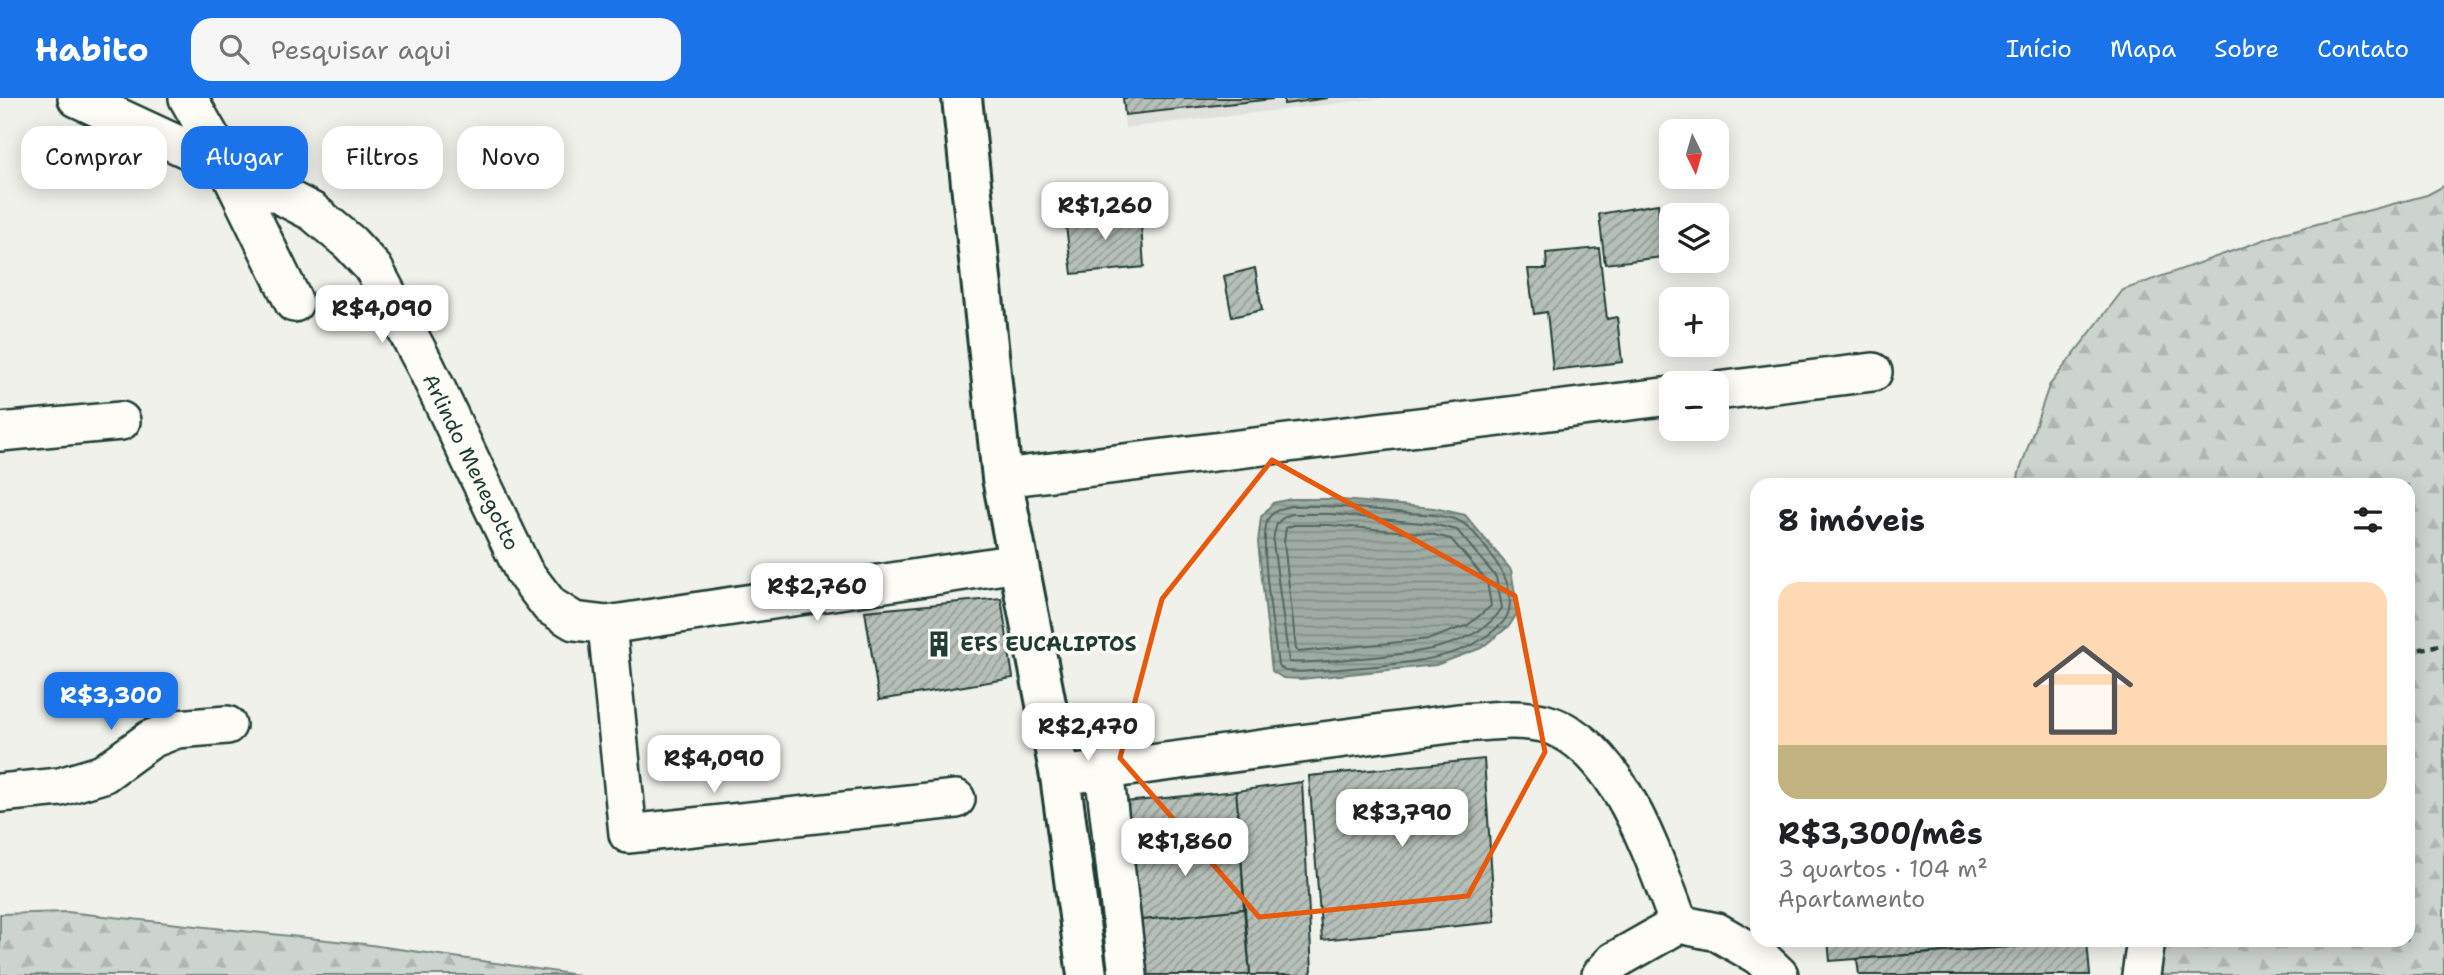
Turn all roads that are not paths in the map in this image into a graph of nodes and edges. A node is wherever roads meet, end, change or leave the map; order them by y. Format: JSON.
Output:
{"nodes":[{"id":1,"x":76,"y":98,"type":"edge"},
{"id":2,"x":188,"y":98,"type":"edge"},
{"id":3,"x":962,"y":98,"type":"edge"},
{"id":4,"x":204,"y":126,"type":"edge"},
{"id":5,"x":181,"y":146,"type":"edge"},
{"id":6,"x":238,"y":189,"type":"edge"},
{"id":7,"x":269,"y":189,"type":"edge"},
{"id":8,"x":294,"y":303,"type":"dead end"},
{"id":9,"x":1872,"y":372,"type":"dead end"},
{"id":10,"x":1729,"y":390,"type":"edge"},
{"id":11,"x":1659,"y":397,"type":"edge"},
{"id":12,"x":121,"y":421,"type":"dead end"},
{"id":13,"x":0,"y":432,"type":"edge"},
{"id":14,"x":1002,"y":478,"type":"junction"},
{"id":15,"x":1018,"y":563,"type":"junction"},
{"id":16,"x":607,"y":625,"type":"junction"},
{"id":17,"x":227,"y":725,"type":"dead end"},
{"id":18,"x":1104,"y":770,"type":"junction"},
{"id":19,"x":1060,"y":776,"type":"junction"},
{"id":20,"x":0,"y":793,"type":"edge"},
{"id":21,"x":956,"y":799,"type":"dead end"},
{"id":22,"x":1679,"y":924,"type":"junction"},
{"id":23,"x":2145,"y":947,"type":"edge"},
{"id":24,"x":1087,"y":975,"type":"edge"},
{"id":25,"x":1128,"y":975,"type":"edge"},
{"id":26,"x":1601,"y":975,"type":"edge"},
{"id":27,"x":1779,"y":975,"type":"edge"},
{"id":28,"x":2141,"y":975,"type":"edge"}],
"edges":[{"from":1,"to":5,"type":"street","name":"Arlindo Menegotto"},
{"from":2,"to":4,"type":"street"},
{"from":3,"to":14,"type":"main road"},
{"from":6,"to":8,"type":"street"},
{"from":7,"to":16,"type":"street","name":"Arlindo Menegotto"},
{"from":9,"to":10,"type":"street"},
{"from":11,"to":14,"type":"street"},
{"from":12,"to":13,"type":"street"},
{"from":14,"to":15,"type":"main road"},
{"from":15,"to":16,"type":"street","name":"Arlindo Menegotto"},
{"from":15,"to":19,"type":"main road"},
{"from":16,"to":21,"type":"street"},
{"from":17,"to":20,"type":"street"},
{"from":18,"to":19,"type":"street"},
{"from":18,"to":22,"type":"street"},
{"from":18,"to":25,"type":"street"},
{"from":19,"to":24,"type":"main road"},
{"from":22,"to":26,"type":"street"},
{"from":22,"to":27,"type":"street"},
{"from":23,"to":28,"type":"street"}]}
